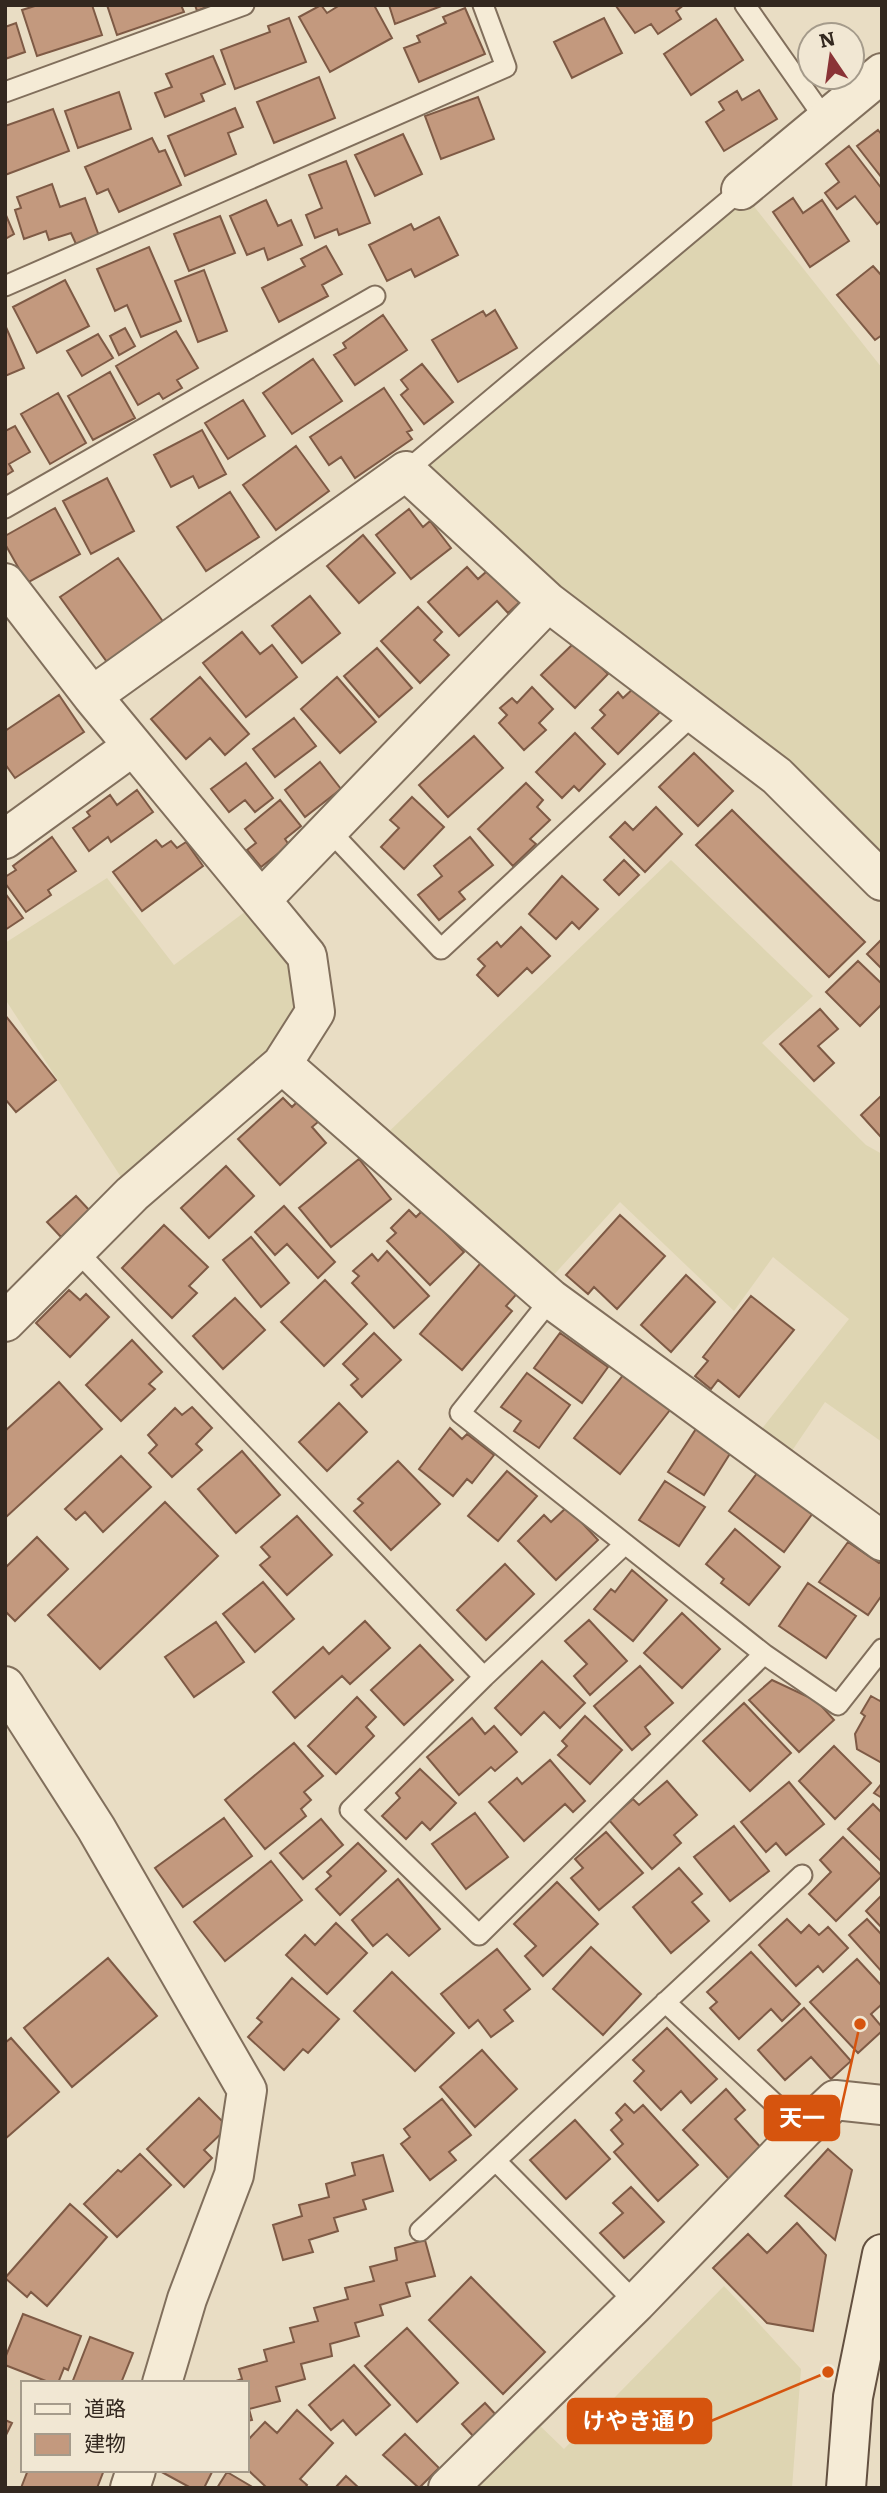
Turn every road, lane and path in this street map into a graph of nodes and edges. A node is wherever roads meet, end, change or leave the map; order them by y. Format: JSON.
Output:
{"nodes":[{"id":1,"x":244,"y":5,"type":"edge"},
{"id":2,"x":483,"y":5,"type":"edge"},
{"id":3,"x":745,"y":5,"type":"edge"},
{"id":4,"x":882,"y":73,"type":"edge"},
{"id":5,"x":5,"y":92,"type":"edge"},
{"id":6,"x":825,"y":119,"type":"junction"},
{"id":7,"x":741,"y":190,"type":"joint"},
{"id":8,"x":5,"y":286,"type":"edge"},
{"id":9,"x":375,"y":296,"type":"dead end"},
{"id":10,"x":406,"y":471,"type":"junction"},
{"id":11,"x":5,"y":508,"type":"edge"},
{"id":12,"x":5,"y":583,"type":"edge"},
{"id":13,"x":548,"y":602,"type":"junction"},
{"id":14,"x":92,"y":696,"type":"junction"},
{"id":15,"x":695,"y":713,"type":"junction"},
{"id":16,"x":133,"y":746,"type":"junction"},
{"id":17,"x":329,"y":830,"type":"junction"},
{"id":18,"x":5,"y":839,"type":"edge"},
{"id":19,"x":882,"y":881,"type":"edge"},
{"id":20,"x":262,"y":899,"type":"junction"},
{"id":21,"x":282,"y":1064,"type":"junction"},
{"id":22,"x":76,"y":1250,"type":"junction"},
{"id":23,"x":551,"y":1299,"type":"junction"},
{"id":24,"x":5,"y":1322,"type":"edge"},
{"id":25,"x":882,"y":1541,"type":"edge"},
{"id":26,"x":625,"y":1544,"type":"junction"},
{"id":27,"x":882,"y":1649,"type":"edge"},
{"id":28,"x":764,"y":1654,"type":"junction"},
{"id":29,"x":484,"y":1677,"type":"junction"},
{"id":30,"x":5,"y":1686,"type":"edge"},
{"id":31,"x":802,"y":1875,"type":"dead end"},
{"id":32,"x":665,"y":2002,"type":"junction"},
{"id":33,"x":882,"y":2105,"type":"edge"},
{"id":34,"x":803,"y":2130,"type":"junction"},
{"id":35,"x":496,"y":2161,"type":"junction"},
{"id":36,"x":420,"y":2231,"type":"dead end"},
{"id":37,"x":882,"y":2254,"type":"edge"},
{"id":38,"x":636,"y":2303,"type":"junction"},
{"id":39,"x":163,"y":2381,"type":"edge"},
{"id":40,"x":448,"y":2488,"type":"edge"},
{"id":41,"x":846,"y":2488,"type":"edge"}],
"edges":[{"from":1,"to":5,"type":"lane"},
{"from":2,"to":8,"type":"lane"},
{"from":3,"to":6,"type":"lane"},
{"from":4,"to":6,"type":"street"},
{"from":6,"to":7,"type":"street"},
{"from":7,"to":10,"type":"lane"},
{"from":9,"to":11,"type":"lane"},
{"from":10,"to":13,"type":"street"},
{"from":10,"to":14,"type":"street"},
{"from":12,"to":14,"type":"street"},
{"from":13,"to":15,"type":"street"},
{"from":13,"to":17,"type":"street"},
{"from":14,"to":16,"type":"street"},
{"from":15,"to":17,"type":"lane"},
{"from":15,"to":19,"type":"street"},
{"from":16,"to":18,"type":"street"},
{"from":16,"to":20,"type":"street"},
{"from":17,"to":20,"type":"street"},
{"from":20,"to":21,"type":"street"},
{"from":21,"to":22,"type":"street"},
{"from":21,"to":23,"type":"street"},
{"from":22,"to":24,"type":"street"},
{"from":22,"to":29,"type":"lane"},
{"from":23,"to":25,"type":"street"},
{"from":23,"to":26,"type":"lane"},
{"from":26,"to":28,"type":"lane"},
{"from":26,"to":29,"type":"lane"},
{"from":27,"to":28,"type":"lane"},
{"from":28,"to":29,"type":"lane"},
{"from":30,"to":39,"type":"street"},
{"from":31,"to":32,"type":"lane"},
{"from":32,"to":34,"type":"lane"},
{"from":32,"to":35,"type":"lane"},
{"from":33,"to":34,"type":"street"},
{"from":34,"to":38,"type":"street"},
{"from":35,"to":36,"type":"lane"},
{"from":35,"to":38,"type":"lane"},
{"from":37,"to":41,"type":"street"},
{"from":38,"to":40,"type":"street"}]}
